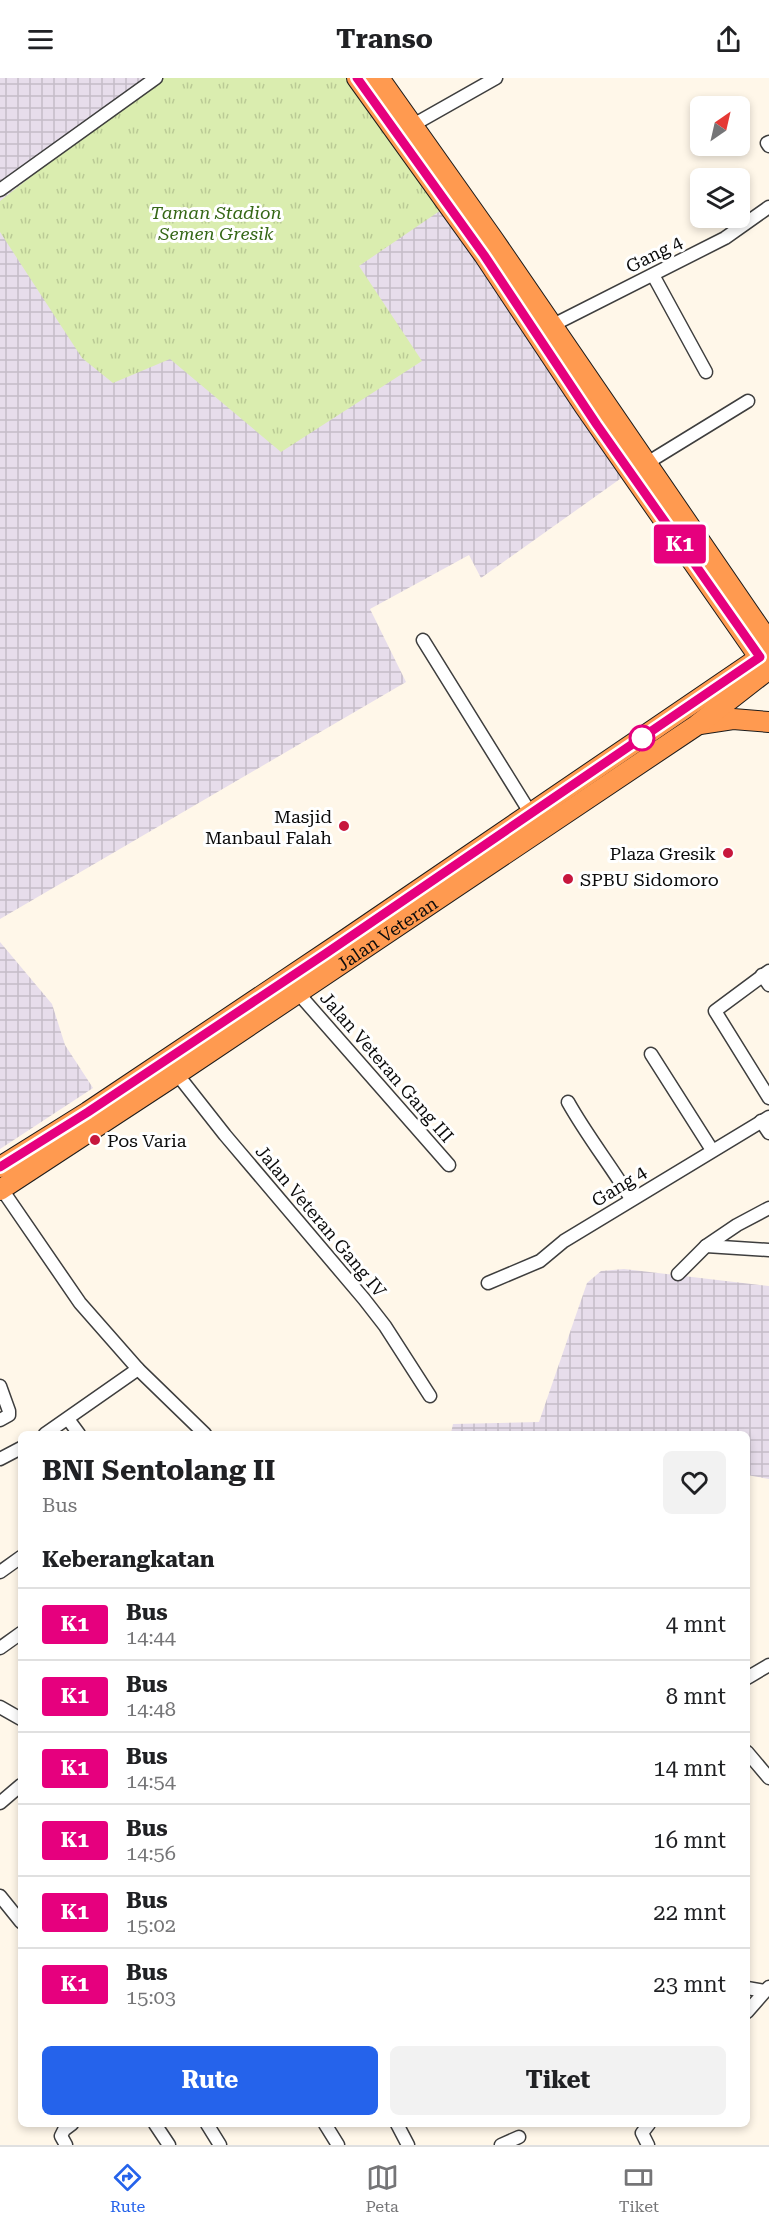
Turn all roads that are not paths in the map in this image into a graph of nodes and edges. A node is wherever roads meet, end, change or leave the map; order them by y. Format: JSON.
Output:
{"nodes":[{"id":1,"x":156,"y":78,"type":"edge"},
{"id":2,"x":357,"y":78,"type":"edge"},
{"id":3,"x":496,"y":78,"type":"edge"},
{"id":4,"x":383,"y":79,"type":"edge"},
{"id":5,"x":413,"y":125,"type":"junction"},
{"id":6,"x":769,"y":142,"type":"edge"},
{"id":7,"x":769,"y":146,"type":"edge"},
{"id":8,"x":0,"y":190,"type":"edge"},
{"id":9,"x":769,"y":207,"type":"edge"},
{"id":10,"x":653,"y":275,"type":"junction"},
{"id":11,"x":552,"y":326,"type":"junction"},
{"id":12,"x":706,"y":372,"type":"dead end"},
{"id":13,"x":748,"y":401,"type":"dead end"},
{"id":14,"x":647,"y":463,"type":"junction"},
{"id":15,"x":423,"y":640,"type":"dead end"},
{"id":16,"x":767,"y":658,"type":"edge"},
{"id":17,"x":769,"y":722,"type":"edge"},
{"id":18,"x":697,"y":725,"type":"junction"},
{"id":19,"x":531,"y":814,"type":"junction"},
{"id":20,"x":767,"y":977,"type":"edge"},
{"id":21,"x":298,"y":993,"type":"junction"},
{"id":22,"x":651,"y":1054,"type":"dead end"},
{"id":23,"x":177,"y":1074,"type":"junction"},
{"id":24,"x":769,"y":1098,"type":"edge"},
{"id":25,"x":568,"y":1102,"type":"dead end"},
{"id":26,"x":765,"y":1119,"type":"edge"},
{"id":27,"x":93,"y":1120,"type":"junction"},
{"id":28,"x":769,"y":1133,"type":"edge"},
{"id":29,"x":712,"y":1150,"type":"junction"},
{"id":30,"x":21,"y":1163,"type":"edge"},
{"id":31,"x":449,"y":1165,"type":"dead end"},
{"id":32,"x":1,"y":1189,"type":"edge"},
{"id":33,"x":631,"y":1199,"type":"junction"},
{"id":34,"x":769,"y":1208,"type":"edge"},
{"id":35,"x":706,"y":1246,"type":"junction"},
{"id":36,"x":769,"y":1250,"type":"edge"},
{"id":37,"x":678,"y":1274,"type":"dead end"},
{"id":38,"x":488,"y":1283,"type":"dead end"},
{"id":39,"x":138,"y":1369,"type":"junction"},
{"id":40,"x":0,"y":1386,"type":"edge"},
{"id":41,"x":430,"y":1396,"type":"dead end"},
{"id":42,"x":68,"y":1419,"type":"junction"},
{"id":43,"x":0,"y":1420,"type":"edge"},
{"id":44,"x":50,"y":1431,"type":"edge"},
{"id":45,"x":77,"y":1431,"type":"edge"},
{"id":46,"x":202,"y":1431,"type":"edge"},
{"id":47,"x":18,"y":1452,"type":"edge"},
{"id":48,"x":0,"y":1459,"type":"edge"},
{"id":49,"x":18,"y":1559,"type":"edge"},
{"id":50,"x":0,"y":1572,"type":"edge"},
{"id":51,"x":18,"y":1635,"type":"edge"},
{"id":52,"x":0,"y":1648,"type":"edge"},
{"id":53,"x":769,"y":1665,"type":"edge"},
{"id":54,"x":750,"y":1676,"type":"edge"},
{"id":55,"x":0,"y":1707,"type":"edge"},
{"id":56,"x":18,"y":1717,"type":"edge"},
{"id":57,"x":750,"y":1756,"type":"edge"},
{"id":58,"x":769,"y":1778,"type":"edge"},
{"id":59,"x":18,"y":1788,"type":"edge"},
{"id":60,"x":0,"y":1803,"type":"edge"},
{"id":61,"x":0,"y":1896,"type":"edge"},
{"id":62,"x":18,"y":1918,"type":"edge"},
{"id":63,"x":750,"y":1988,"type":"edge"},
{"id":64,"x":767,"y":1989,"type":"edge"},
{"id":65,"x":750,"y":2009,"type":"edge"},
{"id":66,"x":157,"y":2127,"type":"edge"},
{"id":67,"x":209,"y":2127,"type":"edge"},
{"id":68,"x":327,"y":2127,"type":"edge"},
{"id":69,"x":399,"y":2127,"type":"edge"},
{"id":70,"x":647,"y":2127,"type":"edge"},
{"id":71,"x":519,"y":2137,"type":"dead end"},
{"id":72,"x":64,"y":2140,"type":"edge"},
{"id":73,"x":645,"y":2144,"type":"edge"},
{"id":74,"x":50,"y":2145,"type":"edge"},
{"id":75,"x":168,"y":2145,"type":"edge"},
{"id":76,"x":220,"y":2145,"type":"edge"},
{"id":77,"x":338,"y":2145,"type":"edge"},
{"id":78,"x":408,"y":2145,"type":"edge"},
{"id":79,"x":501,"y":2145,"type":"edge"}],
"edges":[{"from":1,"to":8,"type":"street"},
{"from":2,"to":16,"type":"highway"},
{"from":3,"to":5,"type":"street"},
{"from":4,"to":5,"type":"highway"},
{"from":5,"to":11,"type":"highway"},
{"from":6,"to":7,"type":"street"},
{"from":9,"to":10,"type":"street","name":"Gang 4"},
{"from":10,"to":11,"type":"street","name":"Gang 4"},
{"from":10,"to":12,"type":"street"},
{"from":11,"to":14,"type":"highway"},
{"from":13,"to":14,"type":"street"},
{"from":14,"to":16,"type":"highway"},
{"from":15,"to":19,"type":"street"},
{"from":16,"to":18,"type":"highway","name":"Jalan Veteran"},
{"from":16,"to":19,"type":"highway","name":"Jalan Veteran"},
{"from":17,"to":18,"type":"highway"},
{"from":18,"to":21,"type":"highway","name":"Jalan Veteran"},
{"from":19,"to":27,"type":"highway","name":"Jalan Veteran"},
{"from":20,"to":24,"type":"street"},
{"from":21,"to":23,"type":"highway","name":"Jalan Veteran"},
{"from":21,"to":31,"type":"street","name":"Jalan Veteran Gang III"},
{"from":22,"to":29,"type":"street"},
{"from":23,"to":27,"type":"highway","name":"Jalan Veteran"},
{"from":23,"to":41,"type":"street","name":"Jalan Veteran Gang IV"},
{"from":25,"to":33,"type":"street"},
{"from":26,"to":28,"type":"street"},
{"from":26,"to":29,"type":"street","name":"Gang 4"},
{"from":27,"to":30,"type":"highway","name":"Jalan Veteran"},
{"from":29,"to":33,"type":"street","name":"Gang 4"},
{"from":30,"to":32,"type":"highway","name":"Jalan Veteran"},
{"from":32,"to":39,"type":"street"},
{"from":33,"to":38,"type":"street","name":"Gang 4"},
{"from":34,"to":35,"type":"street"},
{"from":35,"to":36,"type":"street"},
{"from":35,"to":37,"type":"street"},
{"from":39,"to":42,"type":"street"},
{"from":39,"to":46,"type":"street"},
{"from":40,"to":43,"type":"street"},
{"from":42,"to":44,"type":"street"},
{"from":42,"to":45,"type":"street"},
{"from":47,"to":48,"type":"street"},
{"from":49,"to":50,"type":"street"},
{"from":51,"to":52,"type":"street"},
{"from":53,"to":54,"type":"street"},
{"from":55,"to":56,"type":"street"},
{"from":57,"to":58,"type":"street"},
{"from":59,"to":60,"type":"street"},
{"from":61,"to":62,"type":"street"},
{"from":63,"to":64,"type":"street"},
{"from":64,"to":65,"type":"street"},
{"from":66,"to":75,"type":"street"},
{"from":67,"to":76,"type":"street"},
{"from":68,"to":77,"type":"street"},
{"from":69,"to":78,"type":"street"},
{"from":70,"to":73,"type":"street"},
{"from":71,"to":79,"type":"street"},
{"from":72,"to":74,"type":"street"}]}
